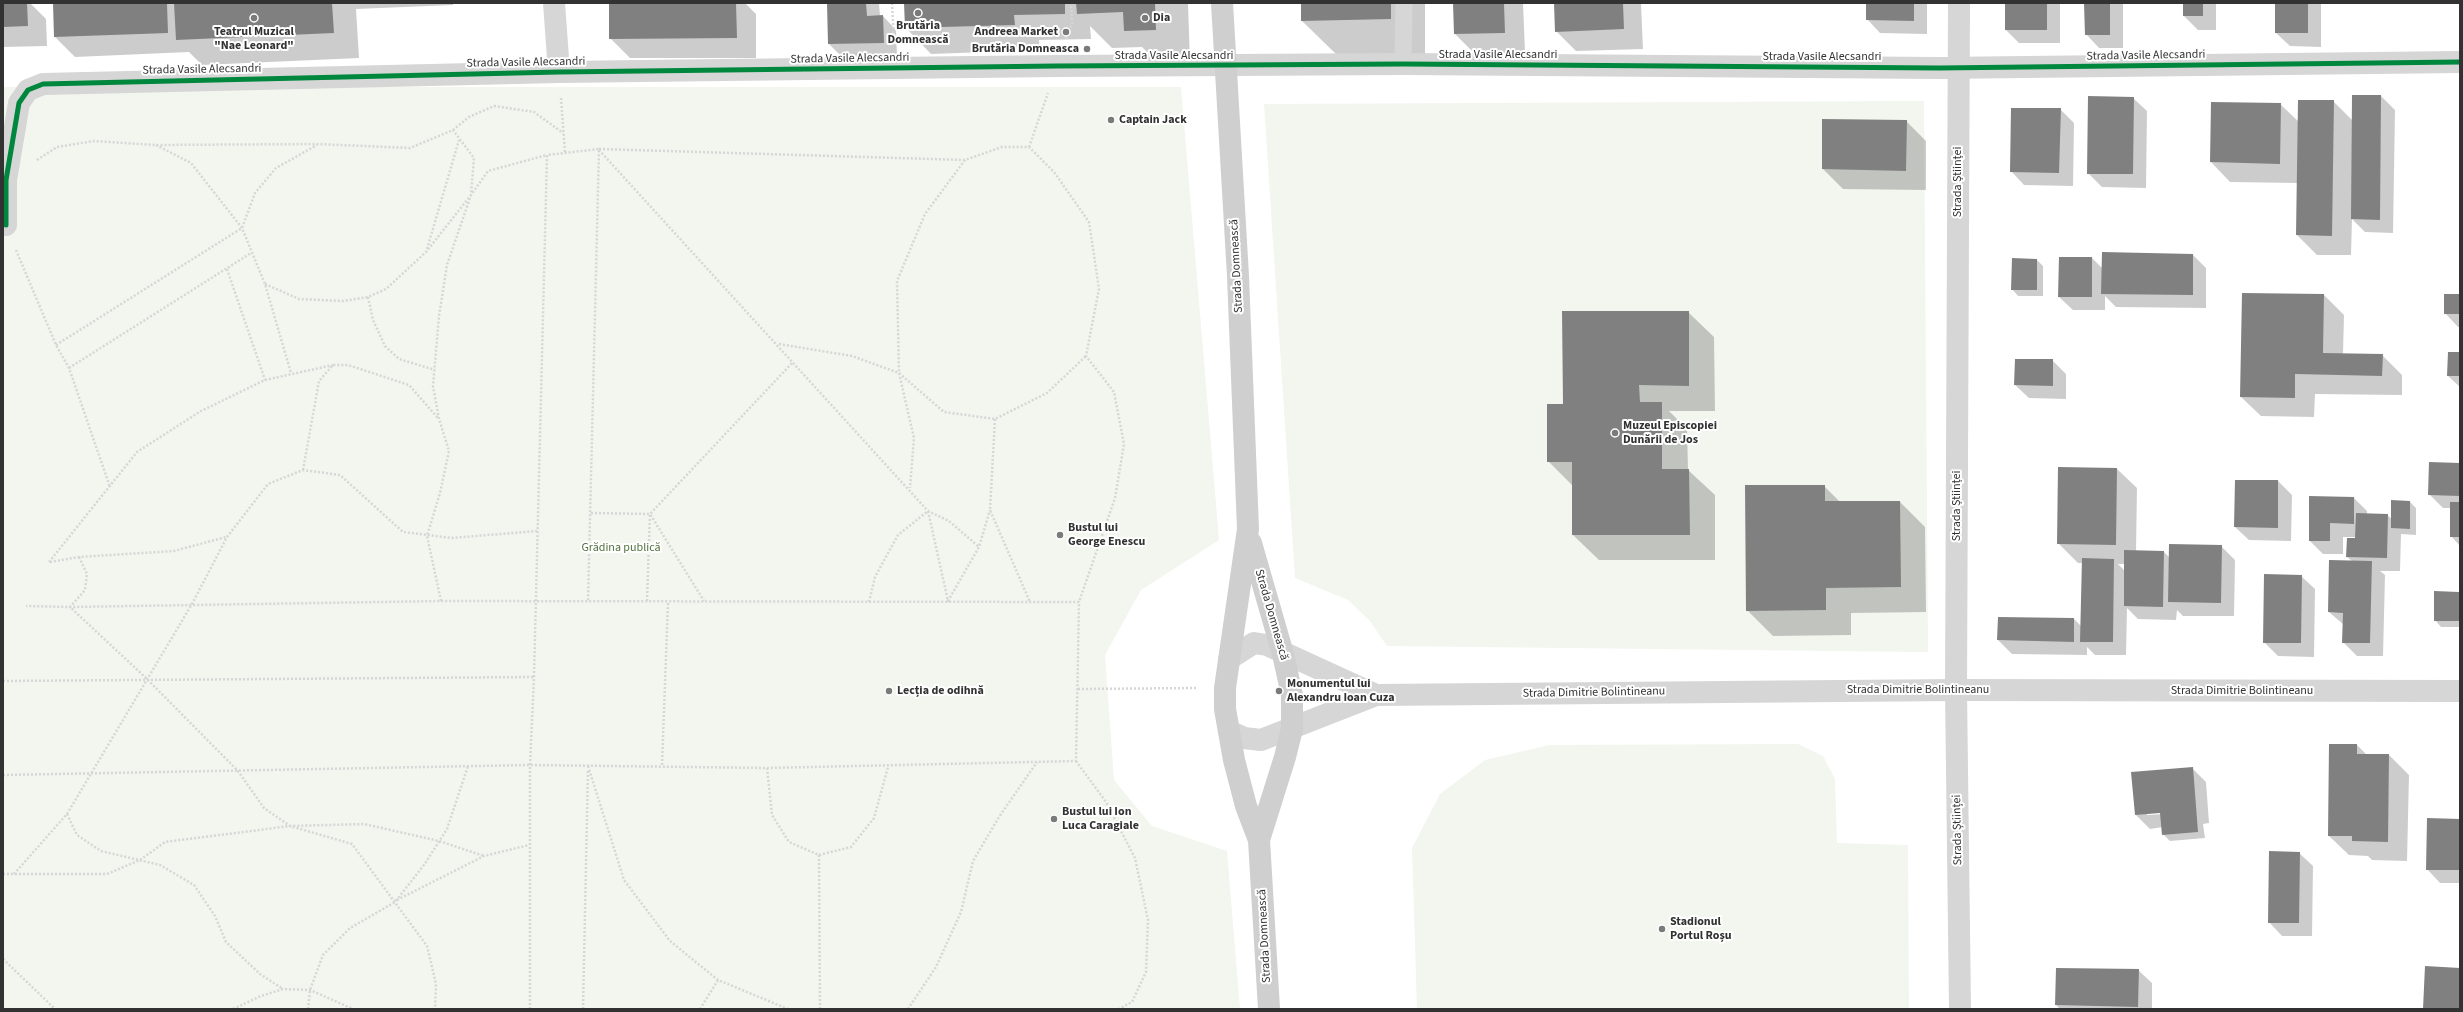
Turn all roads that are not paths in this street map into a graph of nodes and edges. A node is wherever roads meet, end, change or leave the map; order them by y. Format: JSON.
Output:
{"nodes":[{"id":1,"x":554,"y":3,"type":"edge"},
{"id":2,"x":1222,"y":3,"type":"edge"},
{"id":3,"x":1404,"y":3,"type":"edge"},
{"id":4,"x":1959,"y":3,"type":"edge"},
{"id":5,"x":2460,"y":62,"type":"edge"},
{"id":6,"x":1404,"y":64,"type":"junction"},
{"id":7,"x":1227,"y":66,"type":"junction"},
{"id":8,"x":1958,"y":68,"type":"junction"},
{"id":9,"x":559,"y":72,"type":"junction"},
{"id":10,"x":6,"y":225,"type":"road end"},
{"id":11,"x":1248,"y":529,"type":"junction"},
{"id":12,"x":1283,"y":654,"type":"junction"},
{"id":13,"x":1229,"y":659,"type":"junction"},
{"id":14,"x":1956,"y":690,"type":"junction"},
{"id":15,"x":2460,"y":692,"type":"edge"},
{"id":16,"x":1376,"y":695,"type":"junction"},
{"id":17,"x":1292,"y":729,"type":"junction"},
{"id":18,"x":1229,"y":731,"type":"junction"},
{"id":19,"x":1259,"y":840,"type":"junction"},
{"id":20,"x":1270,"y":1009,"type":"edge"},
{"id":21,"x":1960,"y":1009,"type":"edge"}],
"edges":[{"from":1,"to":9,"type":"street"},
{"from":2,"to":7,"type":"main road","name":"Strada Domnească"},
{"from":3,"to":6,"type":"lane"},
{"from":4,"to":8,"type":"street","name":"Strada Științei"},
{"from":5,"to":8,"type":"street","name":"Strada Vasile Alecsandri"},
{"from":6,"to":7,"type":"street","name":"Strada Vasile Alecsandri"},
{"from":6,"to":8,"type":"street","name":"Strada Vasile Alecsandri"},
{"from":7,"to":9,"type":"street","name":"Strada Vasile Alecsandri"},
{"from":7,"to":11,"type":"main road","name":"Strada Domnească"},
{"from":8,"to":14,"type":"street","name":"Strada Științei"},
{"from":9,"to":10,"type":"street","name":"Strada Vasile Alecsandri"},
{"from":11,"to":12,"type":"main road","name":"Strada Domnească"},
{"from":11,"to":13,"type":"main road","name":"Strada Domnească"},
{"from":12,"to":13,"type":"street","name":"Strada Dimitrie Bolintineanu"},
{"from":12,"to":16,"type":"street","name":"Strada Dimitrie Bolintineanu"},
{"from":12,"to":17,"type":"main road","name":"Strada Domnească"},
{"from":13,"to":18,"type":"main road","name":"Strada Domnească"},
{"from":14,"to":15,"type":"street","name":"Strada Dimitrie Bolintineanu"},
{"from":14,"to":16,"type":"street","name":"Strada Dimitrie Bolintineanu"},
{"from":14,"to":21,"type":"street","name":"Strada Științei"},
{"from":16,"to":17,"type":"street","name":"Strada Dimitrie Bolintineanu"},
{"from":17,"to":18,"type":"street","name":"Strada Dimitrie Bolintineanu"},
{"from":17,"to":19,"type":"main road","name":"Strada Domnească"},
{"from":18,"to":19,"type":"main road","name":"Strada Domnească"},
{"from":19,"to":20,"type":"main road","name":"Strada Domnească"}]}
